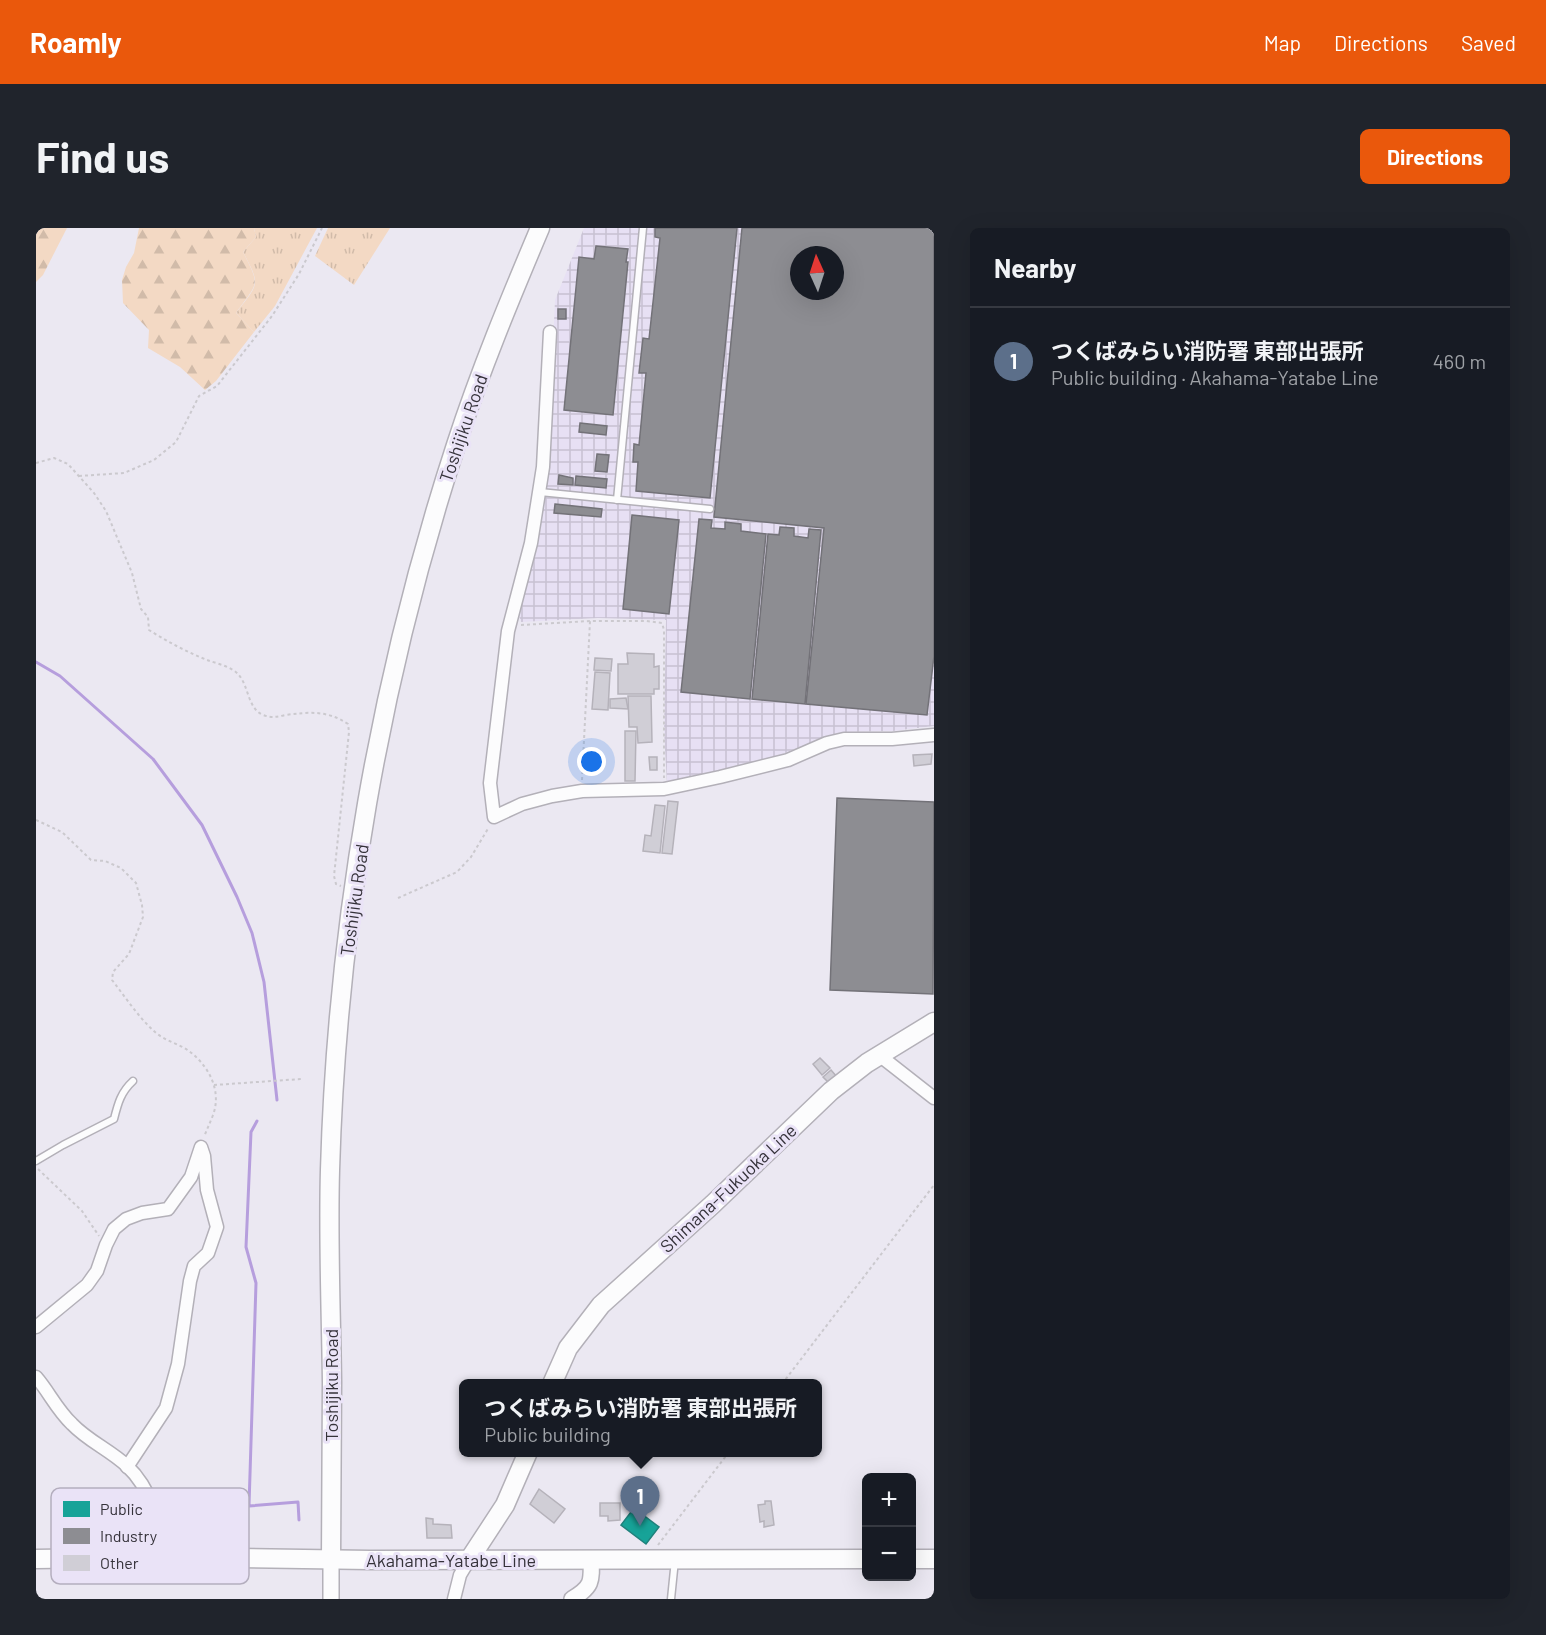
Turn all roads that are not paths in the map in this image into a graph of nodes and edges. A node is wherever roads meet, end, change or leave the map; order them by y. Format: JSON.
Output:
{"nodes":[{"id":1,"x":540,"y":228,"type":"edge"},
{"id":2,"x":643,"y":228,"type":"edge"},
{"id":3,"x":550,"y":332,"type":"dead end"},
{"id":4,"x":540,"y":492,"type":"junction"},
{"id":5,"x":616,"y":500,"type":"junction"},
{"id":6,"x":710,"y":509,"type":"dead end"},
{"id":7,"x":934,"y":735,"type":"edge"},
{"id":8,"x":934,"y":1022,"type":"edge"},
{"id":9,"x":879,"y":1055,"type":"junction"},
{"id":10,"x":133,"y":1081,"type":"dead end"},
{"id":11,"x":934,"y":1098,"type":"edge"},
{"id":12,"x":36,"y":1161,"type":"edge"},
{"id":13,"x":36,"y":1327,"type":"edge"},
{"id":14,"x":36,"y":1377,"type":"edge"},
{"id":15,"x":554,"y":1379,"type":"edge"},
{"id":16,"x":526,"y":1457,"type":"edge"},
{"id":17,"x":127,"y":1467,"type":"junction"},
{"id":18,"x":143,"y":1488,"type":"edge"},
{"id":19,"x":249,"y":1558,"type":"edge"},
{"id":20,"x":36,"y":1559,"type":"edge"},
{"id":21,"x":51,"y":1559,"type":"edge"},
{"id":22,"x":591,"y":1559,"type":"junction"},
{"id":23,"x":675,"y":1559,"type":"junction"},
{"id":24,"x":862,"y":1559,"type":"edge"},
{"id":25,"x":916,"y":1559,"type":"edge"},
{"id":26,"x":934,"y":1559,"type":"edge"},
{"id":27,"x":331,"y":1560,"type":"junction"},
{"id":28,"x":470,"y":1560,"type":"junction"},
{"id":29,"x":331,"y":1599,"type":"edge"},
{"id":30,"x":454,"y":1599,"type":"edge"},
{"id":31,"x":572,"y":1599,"type":"edge"},
{"id":32,"x":671,"y":1599,"type":"edge"}],
"edges":[{"from":1,"to":27,"type":"main road","name":"Toshijiku Road"},
{"from":2,"to":5,"type":"lane"},
{"from":3,"to":4,"type":"street"},
{"from":4,"to":5,"type":"lane"},
{"from":4,"to":7,"type":"street"},
{"from":5,"to":6,"type":"lane"},
{"from":8,"to":9,"type":"main road","name":"Shimana-Fukuoka Line"},
{"from":9,"to":11,"type":"street"},
{"from":9,"to":15,"type":"main road","name":"Shimana-Fukuoka Line"},
{"from":10,"to":12,"type":"lane"},
{"from":13,"to":17,"type":"street"},
{"from":14,"to":17,"type":"street"},
{"from":16,"to":28,"type":"main road"},
{"from":17,"to":18,"type":"street"},
{"from":19,"to":27,"type":"main road","name":"Akahama-Yatabe Line"},
{"from":20,"to":21,"type":"main road","name":"Akahama-Yatabe Line"},
{"from":22,"to":23,"type":"main road","name":"Akahama-Yatabe Line"},
{"from":22,"to":28,"type":"main road","name":"Akahama-Yatabe Line"},
{"from":22,"to":31,"type":"street"},
{"from":23,"to":24,"type":"main road","name":"Akahama-Yatabe Line"},
{"from":23,"to":32,"type":"lane"},
{"from":25,"to":26,"type":"main road"},
{"from":27,"to":28,"type":"main road","name":"Akahama-Yatabe Line"},
{"from":27,"to":29,"type":"street","name":"Toshijiku Road"},
{"from":28,"to":30,"type":"street"}]}
